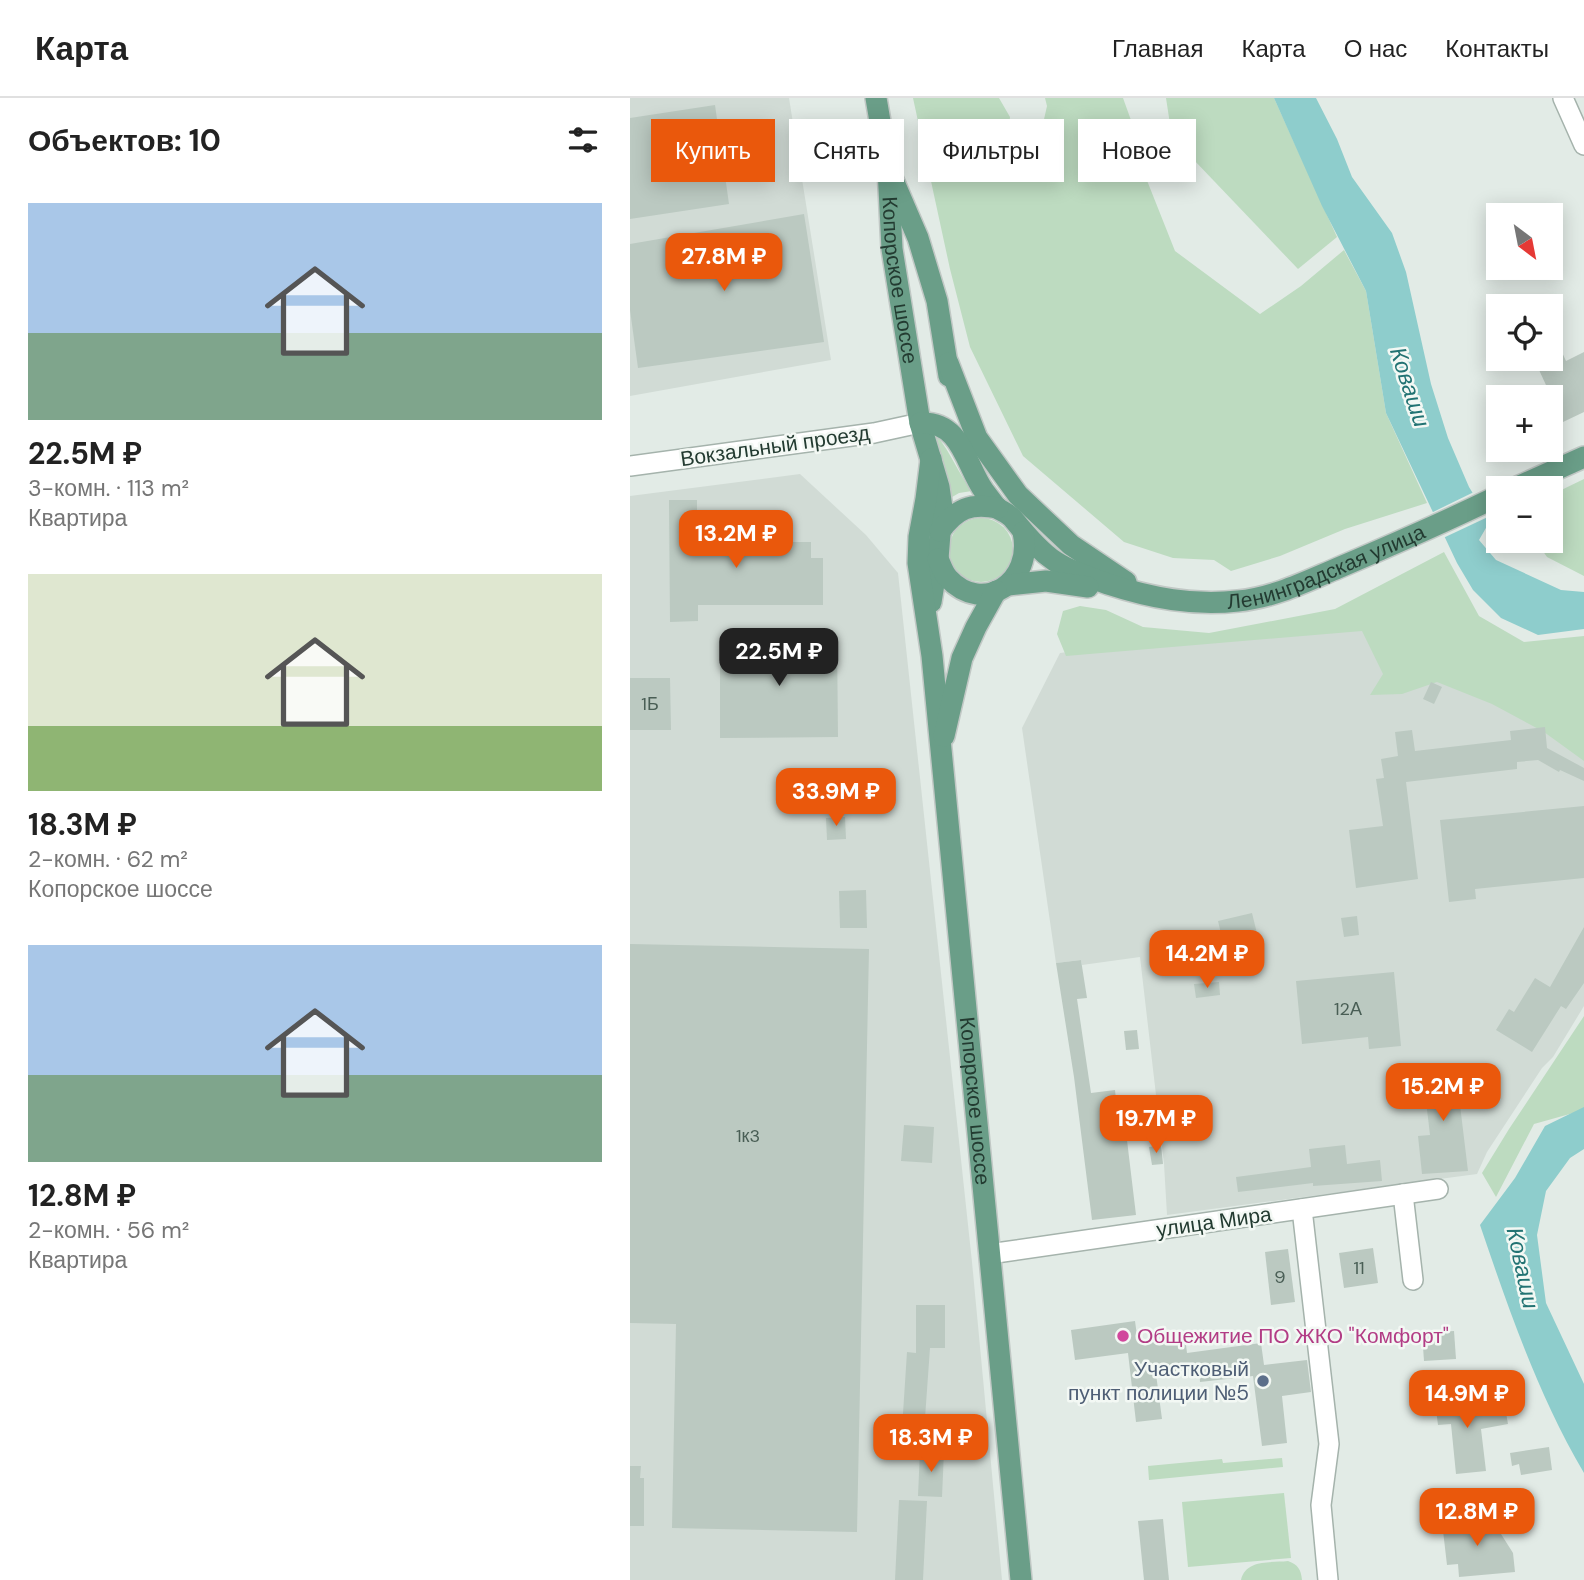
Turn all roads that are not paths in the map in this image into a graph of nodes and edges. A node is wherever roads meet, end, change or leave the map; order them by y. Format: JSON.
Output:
{"nodes":[{"id":1,"x":876,"y":98,"type":"edge"},
{"id":2,"x":1563,"y":98,"type":"edge"},
{"id":3,"x":880,"y":119,"type":"edge"},
{"id":4,"x":1584,"y":145,"type":"edge"},
{"id":5,"x":889,"y":182,"type":"edge"},
{"id":6,"x":894,"y":182,"type":"edge"},
{"id":7,"x":948,"y":363,"type":"junction"},
{"id":8,"x":920,"y":423,"type":"junction"},
{"id":9,"x":965,"y":453,"type":"junction"},
{"id":10,"x":1584,"y":457,"type":"edge"},
{"id":11,"x":931,"y":459,"type":"junction"},
{"id":12,"x":630,"y":466,"type":"edge"},
{"id":13,"x":1542,"y":476,"type":"edge"},
{"id":14,"x":1486,"y":502,"type":"edge"},
{"id":15,"x":998,"y":508,"type":"junction"},
{"id":16,"x":940,"y":531,"type":"junction"},
{"id":17,"x":1023,"y":532,"type":"junction"},
{"id":18,"x":938,"y":559,"type":"junction"},
{"id":19,"x":1002,"y":588,"type":"junction"},
{"id":20,"x":1145,"y":596,"type":"junction"},
{"id":21,"x":928,"y":622,"type":"junction"},
{"id":22,"x":940,"y":755,"type":"junction"},
{"id":23,"x":1438,"y":1189,"type":"dead end"},
{"id":24,"x":1403,"y":1194,"type":"junction"},
{"id":25,"x":1302,"y":1209,"type":"junction"},
{"id":26,"x":989,"y":1254,"type":"junction"},
{"id":27,"x":1413,"y":1280,"type":"dead end"},
{"id":28,"x":1021,"y":1580,"type":"edge"},
{"id":29,"x":1328,"y":1580,"type":"edge"}],
"edges":[{"from":1,"to":3,"type":"main road","name":"Копорское шоссе"},
{"from":2,"to":4,"type":"street"},
{"from":5,"to":8,"type":"main road","name":"Копорское шоссе"},
{"from":6,"to":7,"type":"main road"},
{"from":7,"to":9,"type":"main road"},
{"from":7,"to":20,"type":"main road"},
{"from":8,"to":9,"type":"main road"},
{"from":8,"to":11,"type":"main road","name":"Копорское шоссе"},
{"from":8,"to":12,"type":"street","name":"Вокзальный проезд"},
{"from":9,"to":15,"type":"main road"},
{"from":10,"to":13,"type":"main road"},
{"from":11,"to":16,"type":"main road","name":"Копорское шоссе"},
{"from":11,"to":21,"type":"main road"},
{"from":14,"to":20,"type":"main road","name":"Ленинградская улица"},
{"from":15,"to":16,"type":"main road"},
{"from":15,"to":17,"type":"main road"},
{"from":16,"to":18,"type":"main road"},
{"from":17,"to":19,"type":"main road"},
{"from":17,"to":20,"type":"main road"},
{"from":18,"to":19,"type":"main road"},
{"from":18,"to":21,"type":"main road"},
{"from":19,"to":20,"type":"main road"},
{"from":19,"to":22,"type":"main road"},
{"from":21,"to":22,"type":"main road","name":"Копорское шоссе"},
{"from":22,"to":26,"type":"main road","name":"Копорское шоссе"},
{"from":23,"to":24,"type":"street","name":"улица Мира"},
{"from":24,"to":25,"type":"street","name":"улица Мира"},
{"from":24,"to":27,"type":"street"},
{"from":25,"to":26,"type":"street","name":"улица Мира"},
{"from":25,"to":29,"type":"street"},
{"from":26,"to":28,"type":"main road","name":"Копорское шоссе"}]}
